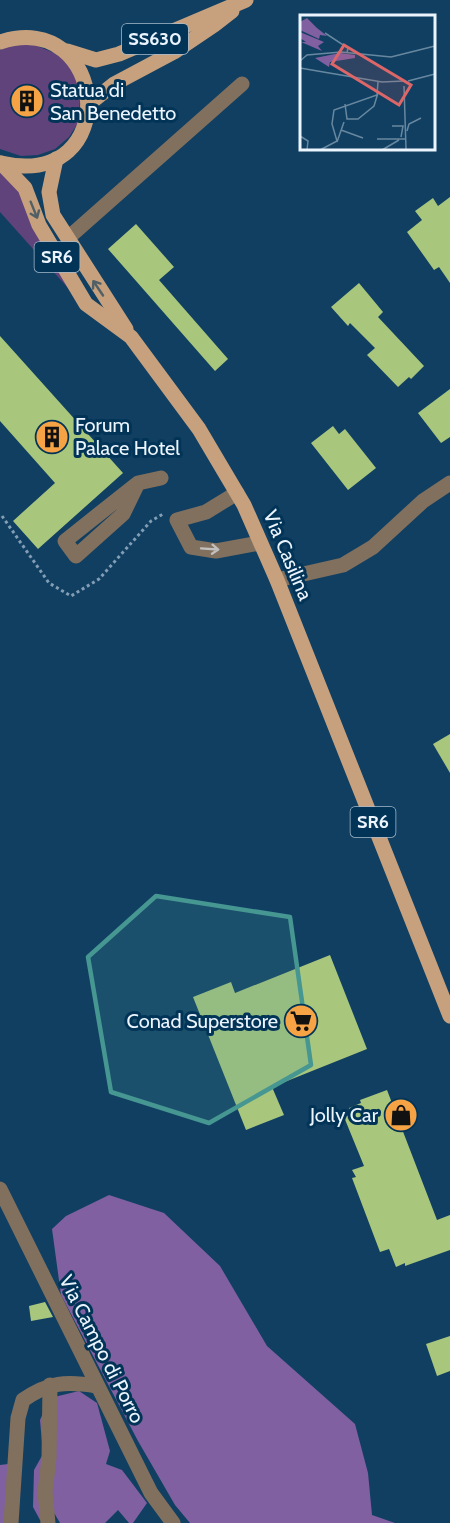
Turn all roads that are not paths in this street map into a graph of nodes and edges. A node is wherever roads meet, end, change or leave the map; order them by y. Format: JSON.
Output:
{"nodes":[{"id":1,"x":246,"y":0,"type":"edge"},
{"id":2,"x":0,"y":42,"type":"edge"},
{"id":3,"x":62,"y":50,"type":"junction"},
{"id":4,"x":242,"y":84,"type":"dead end"},
{"id":5,"x":89,"y":104,"type":"junction"},
{"id":6,"x":56,"y":159,"type":"junction"},
{"id":7,"x":1,"y":163,"type":"edge"},
{"id":8,"x":68,"y":238,"type":"junction"},
{"id":9,"x":131,"y":337,"type":"junction"},
{"id":10,"x":161,"y":478,"type":"dead end"},
{"id":11,"x":138,"y":483,"type":"junction"},
{"id":12,"x":450,"y":483,"type":"edge"},
{"id":13,"x":237,"y":493,"type":"junction"},
{"id":14,"x":260,"y":543,"type":"junction"},
{"id":15,"x":277,"y":580,"type":"junction"},
{"id":16,"x":450,"y":1016,"type":"edge"},
{"id":17,"x":0,"y":1190,"type":"edge"},
{"id":18,"x":50,"y":1385,"type":"junction"},
{"id":19,"x":97,"y":1386,"type":"junction"},
{"id":20,"x":11,"y":1523,"type":"edge"},
{"id":21,"x":48,"y":1523,"type":"edge"},
{"id":22,"x":173,"y":1523,"type":"edge"}],
"edges":[{"from":1,"to":3,"type":"main road","number":"SS630"},
{"from":1,"to":5,"type":"main road","number":"SS630"},
{"from":2,"to":3,"type":"main road"},
{"from":3,"to":5,"type":"main road"},
{"from":4,"to":8,"type":"street"},
{"from":5,"to":6,"type":"main road"},
{"from":6,"to":7,"type":"main road"},
{"from":6,"to":8,"type":"main road"},
{"from":7,"to":9,"type":"main road","name":"Via Casilina","number":"SR6","one_way":true},
{"from":9,"to":8,"type":"main road","one_way":true},
{"from":9,"to":13,"type":"main road","name":"Via Casilina","number":"SR6"},
{"from":10,"to":11,"type":"street"},
{"from":11,"to":11,"type":"street"},
{"from":12,"to":15,"type":"street"},
{"from":13,"to":14,"type":"main road","name":"Via Casilina","number":"SR6"},
{"from":13,"to":14,"type":"street","one_way":true},
{"from":14,"to":15,"type":"main road","name":"Via Casilina","number":"SR6"},
{"from":15,"to":16,"type":"main road","name":"Via Casilina","number":"SR6"},
{"from":17,"to":19,"type":"street","name":"Via Campo di Porro"},
{"from":18,"to":19,"type":"street"},
{"from":18,"to":20,"type":"street"},
{"from":18,"to":21,"type":"street"},
{"from":19,"to":22,"type":"street","name":"Via Campo di Porro"}]}
